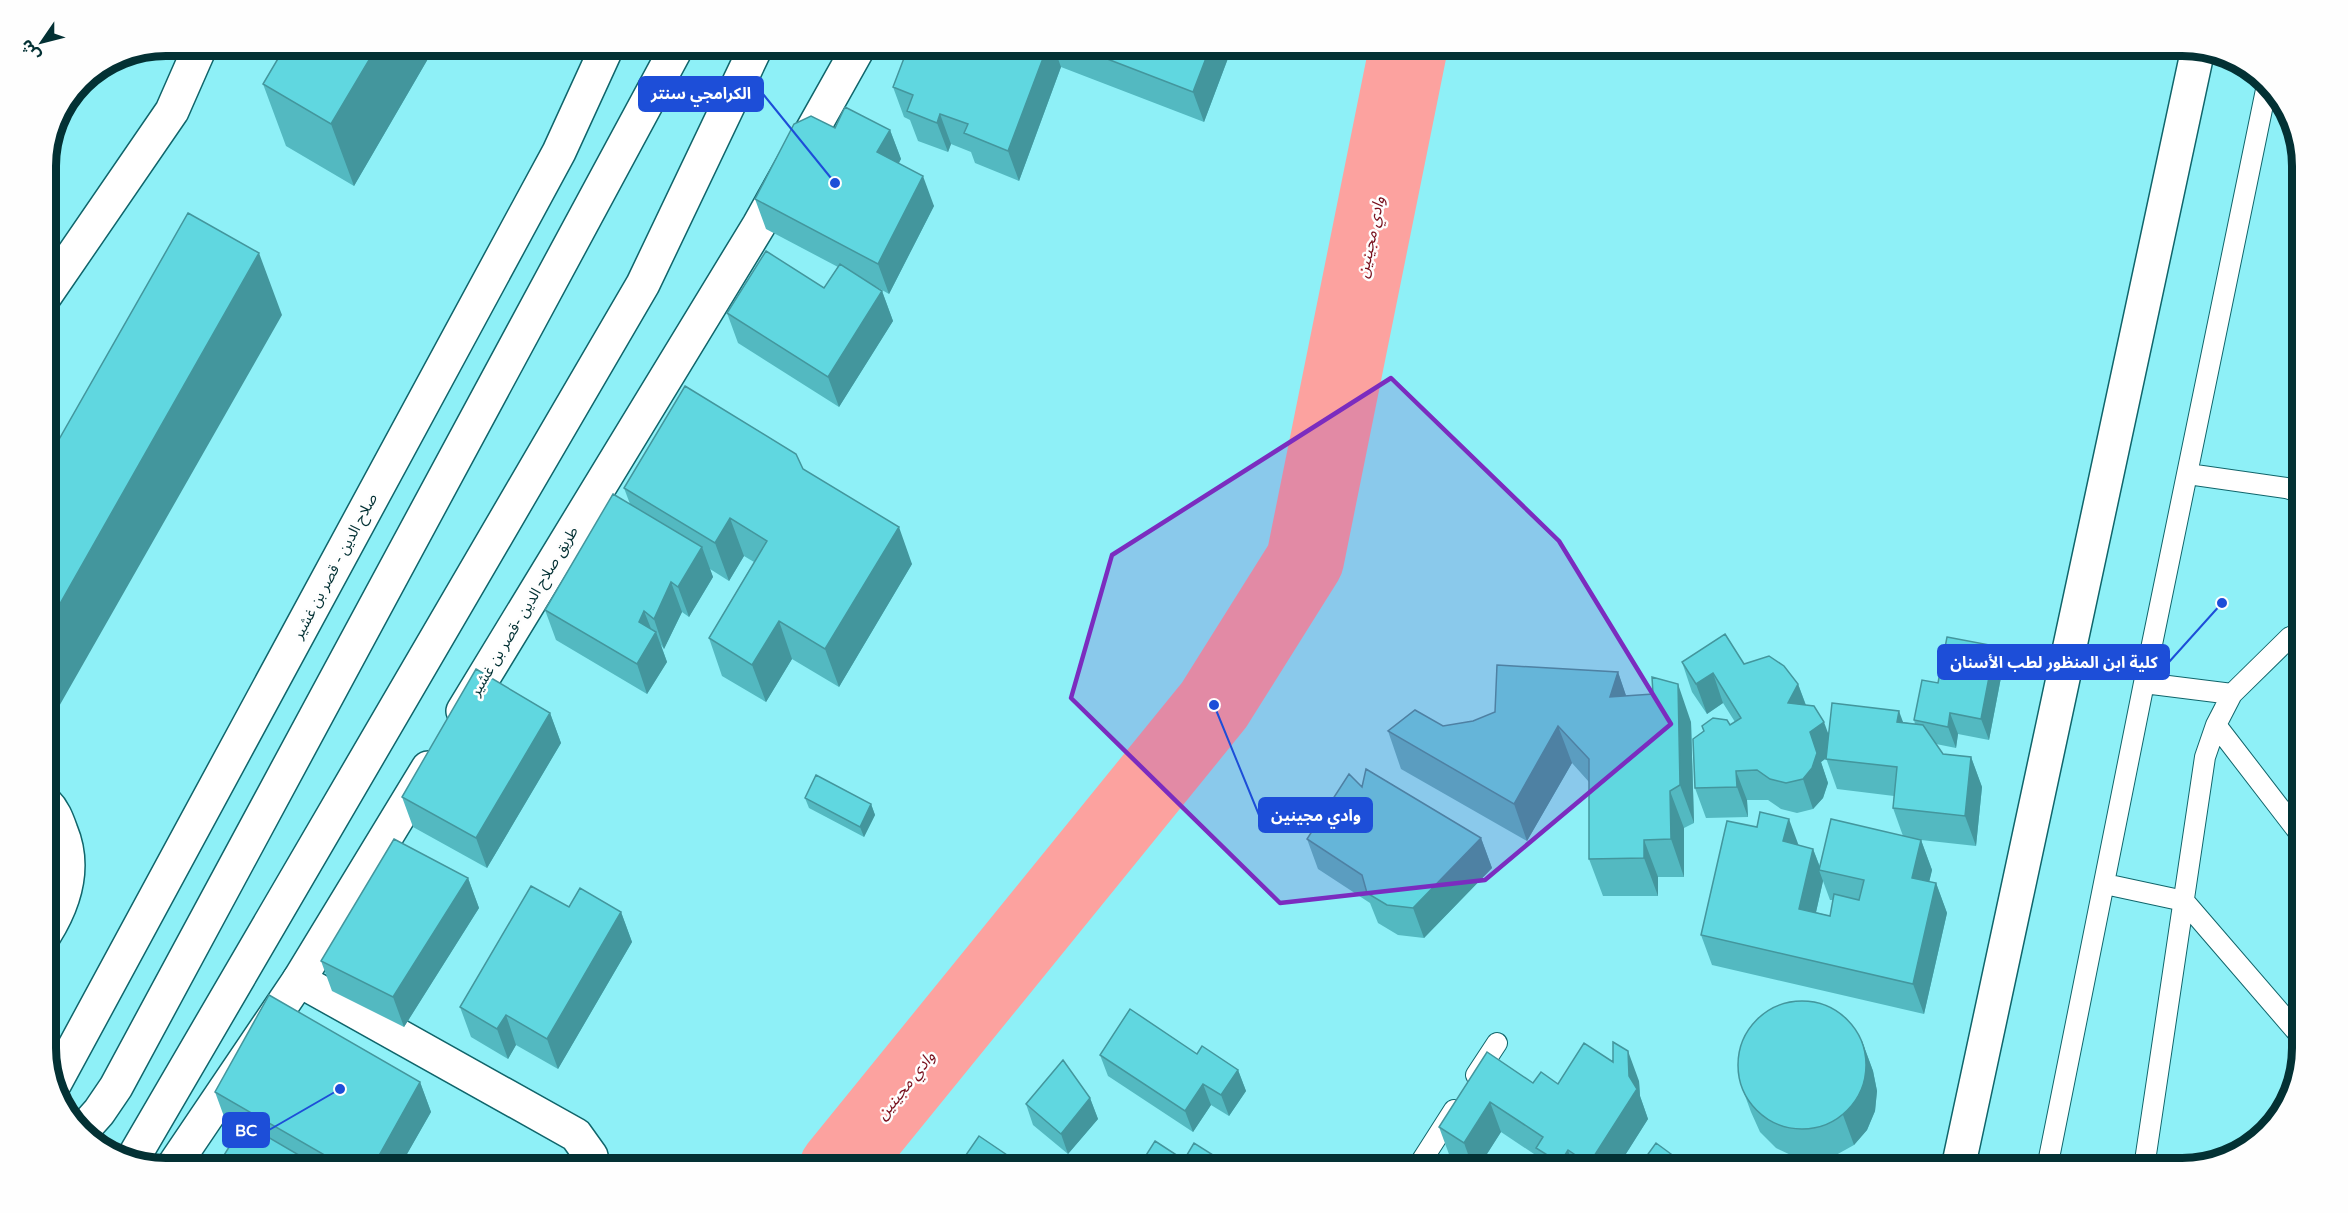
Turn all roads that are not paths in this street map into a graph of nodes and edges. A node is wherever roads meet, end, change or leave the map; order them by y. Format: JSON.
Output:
{"nodes":[{"id":1,"x":196,"y":56,"type":"edge"},
{"id":2,"x":603,"y":56,"type":"edge"},
{"id":3,"x":672,"y":56,"type":"edge"},
{"id":4,"x":752,"y":56,"type":"edge"},
{"id":5,"x":854,"y":56,"type":"edge"},
{"id":6,"x":2196,"y":56,"type":"edge"},
{"id":7,"x":2265,"y":93,"type":"edge"},
{"id":8,"x":56,"y":280,"type":"edge"},
{"id":9,"x":2188,"y":474,"type":"junction"},
{"id":10,"x":2292,"y":490,"type":"edge"},
{"id":11,"x":2292,"y":637,"type":"edge"},
{"id":12,"x":2144,"y":683,"type":"junction"},
{"id":13,"x":2232,"y":694,"type":"junction"},
{"id":14,"x":2216,"y":725,"type":"junction"},
{"id":15,"x":56,"y":818,"type":"edge"},
{"id":16,"x":2292,"y":824,"type":"edge"},
{"id":17,"x":2105,"y":884,"type":"junction"},
{"id":18,"x":2184,"y":901,"type":"junction"},
{"id":19,"x":56,"y":917,"type":"edge"},
{"id":20,"x":299,"y":980,"type":"junction"},
{"id":21,"x":2292,"y":1026,"type":"edge"},
{"id":22,"x":1497,"y":1042,"type":"dead end"},
{"id":23,"x":59,"y":1075,"type":"edge"},
{"id":24,"x":88,"y":1125,"type":"edge"},
{"id":25,"x":136,"y":1153,"type":"edge"},
{"id":26,"x":179,"y":1158,"type":"edge"},
{"id":27,"x":591,"y":1158,"type":"edge"},
{"id":28,"x":1423,"y":1158,"type":"edge"},
{"id":29,"x":1960,"y":1158,"type":"edge"},
{"id":30,"x":2049,"y":1158,"type":"edge"},
{"id":31,"x":2145,"y":1158,"type":"edge"}],
"edges":[{"from":1,"to":8,"type":"main road"},
{"from":2,"to":23,"type":"main road","name":"صلاح الدين - قصر بن غشير"},
{"from":3,"to":24,"type":"main road"},
{"from":4,"to":25,"type":"main road"},
{"from":5,"to":20,"type":"main road","name":"طريق صلاح الدين -قصر بن غشير"},
{"from":6,"to":29,"type":"main road"},
{"from":7,"to":9,"type":"lane"},
{"from":9,"to":10,"type":"lane"},
{"from":9,"to":12,"type":"lane"},
{"from":11,"to":13,"type":"lane"},
{"from":12,"to":13,"type":"lane"},
{"from":12,"to":17,"type":"lane"},
{"from":13,"to":14,"type":"lane"},
{"from":14,"to":16,"type":"lane"},
{"from":14,"to":18,"type":"lane"},
{"from":15,"to":19,"type":"main road"},
{"from":17,"to":18,"type":"lane"},
{"from":17,"to":30,"type":"lane"},
{"from":18,"to":21,"type":"lane"},
{"from":18,"to":31,"type":"lane"},
{"from":20,"to":26,"type":"main road","name":"طريق صلاح الدين -قصر بن غشير"},
{"from":20,"to":27,"type":"main road"},
{"from":22,"to":28,"type":"lane"}]}
